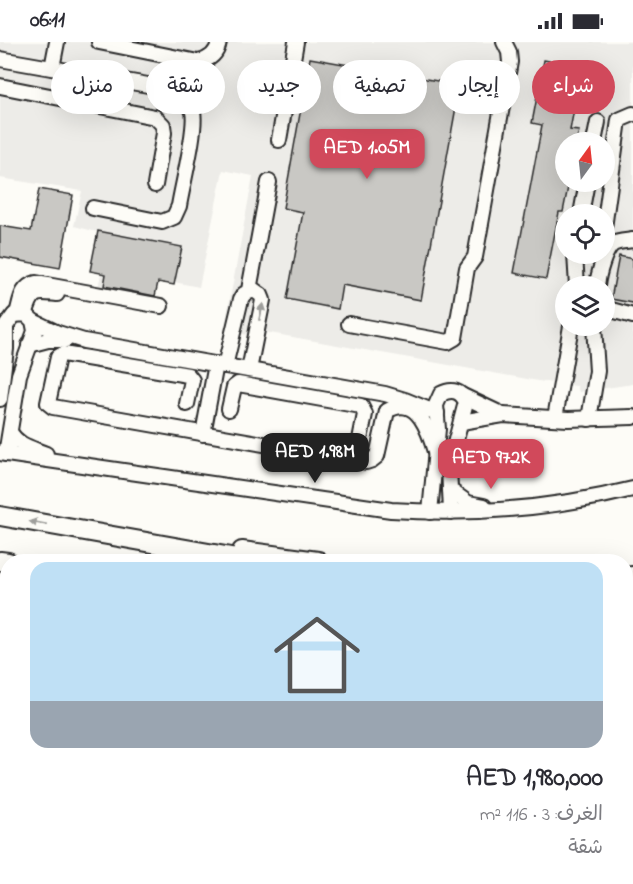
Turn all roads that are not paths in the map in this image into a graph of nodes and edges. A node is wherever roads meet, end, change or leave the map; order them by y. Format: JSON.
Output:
{"nodes":[{"id":1,"x":57,"y":42,"type":"edge"},
{"id":2,"x":99,"y":42,"type":"edge"},
{"id":3,"x":219,"y":42,"type":"edge"},
{"id":4,"x":296,"y":42,"type":"edge"},
{"id":5,"x":504,"y":42,"type":"edge"},
{"id":6,"x":0,"y":59,"type":"edge"},
{"id":7,"x":54,"y":60,"type":"edge"},
{"id":8,"x":51,"y":68,"type":"edge"},
{"id":9,"x":134,"y":83,"type":"edge"},
{"id":10,"x":0,"y":86,"type":"edge"},
{"id":11,"x":633,"y":114,"type":"edge"},
{"id":12,"x":598,"y":122,"type":"dead end"},
{"id":13,"x":596,"y":132,"type":"edge"},
{"id":14,"x":279,"y":140,"type":"dead end"},
{"id":15,"x":269,"y":182,"type":"dead end"},
{"id":16,"x":155,"y":185,"type":"dead end"},
{"id":17,"x":608,"y":204,"type":"edge"},
{"id":18,"x":93,"y":208,"type":"dead end"},
{"id":19,"x":633,"y":240,"type":"edge"},
{"id":20,"x":598,"y":276,"type":"edge"},
{"id":21,"x":249,"y":290,"type":"junction"},
{"id":22,"x":160,"y":306,"type":"dead end"},
{"id":23,"x":615,"y":311,"type":"edge"},
{"id":24,"x":633,"y":316,"type":"edge"},
{"id":25,"x":17,"y":317,"type":"edge"},
{"id":26,"x":349,"y":324,"type":"dead end"},
{"id":27,"x":569,"y":336,"type":"edge"},
{"id":28,"x":595,"y":336,"type":"edge"},
{"id":29,"x":3,"y":339,"type":"edge"},
{"id":30,"x":84,"y":341,"type":"junction"},
{"id":31,"x":29,"y":345,"type":"junction"},
{"id":32,"x":221,"y":365,"type":"junction"},
{"id":33,"x":249,"y":370,"type":"junction"},
{"id":34,"x":385,"y":394,"type":"junction"},
{"id":35,"x":441,"y":394,"type":"junction"},
{"id":36,"x":463,"y":396,"type":"junction"},
{"id":37,"x":0,"y":399,"type":"edge"},
{"id":38,"x":187,"y":404,"type":"dead end"},
{"id":39,"x":229,"y":409,"type":"dead end"},
{"id":40,"x":437,"y":413,"type":"junction"},
{"id":41,"x":504,"y":415,"type":"junction"},
{"id":42,"x":633,"y":417,"type":"edge"},
{"id":43,"x":555,"y":418,"type":"junction"},
{"id":44,"x":589,"y":419,"type":"junction"},
{"id":45,"x":461,"y":422,"type":"junction"},
{"id":46,"x":10,"y":432,"type":"junction"},
{"id":47,"x":203,"y":434,"type":"junction"},
{"id":48,"x":3,"y":454,"type":"edge"},
{"id":49,"x":436,"y":455,"type":"junction"},
{"id":50,"x":356,"y":460,"type":"junction"},
{"id":51,"x":76,"y":464,"type":"junction"},
{"id":52,"x":633,"y":489,"type":"edge"},
{"id":53,"x":450,"y":490,"type":"junction"},
{"id":54,"x":522,"y":509,"type":"junction"},
{"id":55,"x":430,"y":512,"type":"junction"},
{"id":56,"x":451,"y":512,"type":"junction"},
{"id":57,"x":0,"y":516,"type":"edge"},
{"id":58,"x":76,"y":530,"type":"junction"},
{"id":59,"x":214,"y":554,"type":"edge"},
{"id":60,"x":263,"y":554,"type":"edge"}],
"edges":[{"from":1,"to":7,"type":"street"},
{"from":2,"to":3,"type":"street"},
{"from":4,"to":14,"type":"street"},
{"from":5,"to":26,"type":"street"},
{"from":6,"to":8,"type":"street"},
{"from":9,"to":18,"type":"street"},
{"from":10,"to":16,"type":"street"},
{"from":11,"to":17,"type":"street"},
{"from":12,"to":13,"type":"street"},
{"from":15,"to":21,"type":"street"},
{"from":19,"to":20,"type":"street"},
{"from":21,"to":32,"type":"street"},
{"from":33,"to":21,"type":"street","one_way":true},
{"from":22,"to":25,"type":"street"},
{"from":23,"to":24,"type":"street"},
{"from":25,"to":29,"type":"street"},
{"from":25,"to":30,"type":"street"},
{"from":25,"to":31,"type":"street"},
{"from":27,"to":43,"type":"street"},
{"from":28,"to":44,"type":"street"},
{"from":29,"to":37,"type":"street"},
{"from":30,"to":31,"type":"street"},
{"from":30,"to":32,"type":"street"},
{"from":31,"to":46,"type":"street"},
{"from":32,"to":33,"type":"street"},
{"from":32,"to":47,"type":"street"},
{"from":33,"to":34,"type":"street"},
{"from":34,"to":35,"type":"street"},
{"from":34,"to":40,"type":"street"},
{"from":35,"to":36,"type":"street"},
{"from":35,"to":40,"type":"street"},
{"from":36,"to":41,"type":"street"},
{"from":36,"to":45,"type":"street"},
{"from":38,"to":47,"type":"street"},
{"from":39,"to":50,"type":"street"},
{"from":40,"to":49,"type":"street"},
{"from":41,"to":43,"type":"street"},
{"from":41,"to":45,"type":"street"},
{"from":42,"to":44,"type":"street"},
{"from":43,"to":44,"type":"street"},
{"from":45,"to":53,"type":"street"},
{"from":46,"to":48,"type":"street"},
{"from":46,"to":51,"type":"street"},
{"from":47,"to":50,"type":"street"},
{"from":48,"to":51,"type":"street"},
{"from":49,"to":50,"type":"street"},
{"from":49,"to":55,"type":"street"},
{"from":51,"to":55,"type":"street"},
{"from":52,"to":54,"type":"street"},
{"from":53,"to":54,"type":"street"},
{"from":53,"to":56,"type":"street"},
{"from":54,"to":56,"type":"street"},
{"from":55,"to":56,"type":"street"},
{"from":58,"to":57,"type":"main road","one_way":true},
{"from":58,"to":59,"type":"main road"},
{"from":58,"to":60,"type":"main road"}]}
